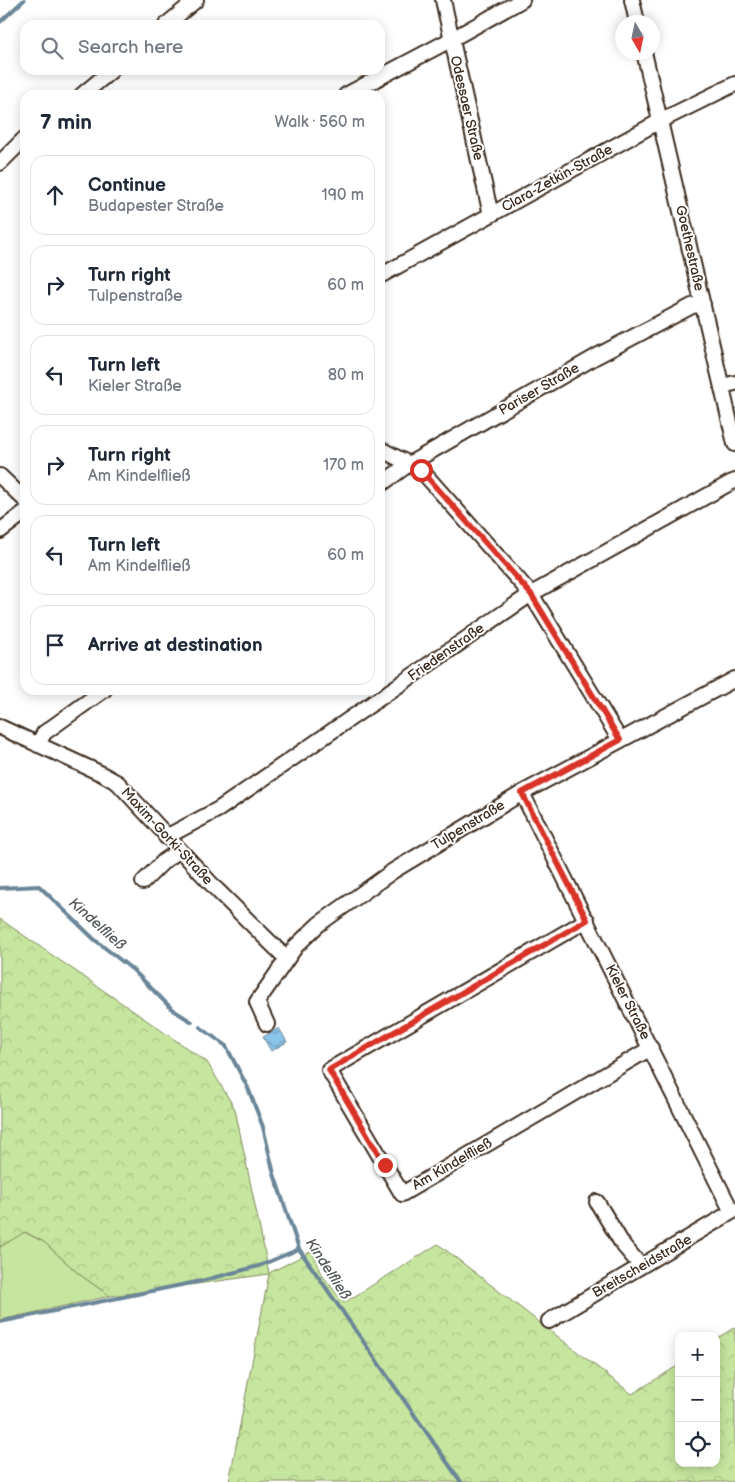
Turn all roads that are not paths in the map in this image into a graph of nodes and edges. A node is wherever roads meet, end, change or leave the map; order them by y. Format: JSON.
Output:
{"nodes":[{"id":1,"x":196,"y":0,"type":"edge"},
{"id":2,"x":443,"y":0,"type":"edge"},
{"id":3,"x":522,"y":0,"type":"edge"},
{"id":4,"x":632,"y":0,"type":"edge"},
{"id":5,"x":635,"y":15,"type":"edge"},
{"id":6,"x":172,"y":20,"type":"edge"},
{"id":7,"x":452,"y":39,"type":"junction"},
{"id":8,"x":646,"y":60,"type":"edge"},
{"id":9,"x":385,"y":74,"type":"edge"},
{"id":10,"x":106,"y":75,"type":"edge"},
{"id":11,"x":384,"y":75,"type":"edge"},
{"id":12,"x":735,"y":84,"type":"edge"},
{"id":13,"x":89,"y":90,"type":"edge"},
{"id":14,"x":355,"y":90,"type":"edge"},
{"id":15,"x":660,"y":121,"type":"junction"},
{"id":16,"x":20,"y":143,"type":"edge"},
{"id":17,"x":0,"y":164,"type":"edge"},
{"id":18,"x":491,"y":215,"type":"junction"},
{"id":19,"x":385,"y":273,"type":"edge"},
{"id":20,"x":703,"y":304,"type":"junction"},
{"id":21,"x":729,"y":384,"type":"edge"},
{"id":22,"x":735,"y":444,"type":"edge"},
{"id":23,"x":385,"y":452,"type":"edge"},
{"id":24,"x":409,"y":464,"type":"junction"},
{"id":25,"x":0,"y":476,"type":"edge"},
{"id":26,"x":385,"y":481,"type":"edge"},
{"id":27,"x":735,"y":481,"type":"edge"},
{"id":28,"x":20,"y":495,"type":"edge"},
{"id":29,"x":20,"y":516,"type":"edge"},
{"id":30,"x":0,"y":531,"type":"edge"},
{"id":31,"x":531,"y":594,"type":"junction"},
{"id":32,"x":735,"y":678,"type":"edge"},
{"id":33,"x":97,"y":695,"type":"edge"},
{"id":34,"x":384,"y":695,"type":"edge"},
{"id":35,"x":385,"y":695,"type":"edge"},
{"id":36,"x":0,"y":727,"type":"edge"},
{"id":37,"x":620,"y":740,"type":"junction"},
{"id":38,"x":38,"y":745,"type":"junction"},
{"id":39,"x":522,"y":793,"type":"junction"},
{"id":40,"x":166,"y":837,"type":"junction"},
{"id":41,"x":179,"y":850,"type":"junction"},
{"id":42,"x":143,"y":882,"type":"dead end"},
{"id":43,"x":587,"y":920,"type":"junction"},
{"id":44,"x":287,"y":959,"type":"junction"},
{"id":45,"x":267,"y":1024,"type":"dead end"},
{"id":46,"x":651,"y":1048,"type":"junction"},
{"id":47,"x":597,"y":1202,"type":"dead end"},
{"id":48,"x":734,"y":1211,"type":"edge"},
{"id":49,"x":641,"y":1266,"type":"junction"},
{"id":50,"x":549,"y":1320,"type":"dead end"}],
"edges":[{"from":1,"to":6,"type":"street"},
{"from":2,"to":7,"type":"street","name":"Odessaer Straße"},
{"from":3,"to":7,"type":"street"},
{"from":4,"to":5,"type":"street"},
{"from":7,"to":9,"type":"street"},
{"from":7,"to":18,"type":"street","name":"Odessaer Straße"},
{"from":8,"to":15,"type":"street","name":"Goethestraße"},
{"from":10,"to":13,"type":"street"},
{"from":11,"to":14,"type":"street"},
{"from":12,"to":15,"type":"street","name":"Clara-Zetkin-Straße"},
{"from":15,"to":18,"type":"street","name":"Clara-Zetkin-Straße"},
{"from":15,"to":20,"type":"street","name":"Goethestraße"},
{"from":16,"to":17,"type":"street"},
{"from":18,"to":19,"type":"street","name":"Clara-Zetkin-Straße"},
{"from":20,"to":21,"type":"street","name":"Goethestraße"},
{"from":20,"to":24,"type":"street","name":"Pariser Straße"},
{"from":21,"to":22,"type":"street","name":"Goethestraße"},
{"from":23,"to":24,"type":"street"},
{"from":24,"to":26,"type":"street","name":"Pariser Straße"},
{"from":24,"to":31,"type":"street"},
{"from":25,"to":28,"type":"street"},
{"from":27,"to":31,"type":"street","name":"Friedenstraße"},
{"from":29,"to":30,"type":"street"},
{"from":31,"to":35,"type":"street","name":"Friedenstraße"},
{"from":31,"to":37,"type":"street"},
{"from":32,"to":37,"type":"street","name":"Tulpenstraße"},
{"from":33,"to":38,"type":"street"},
{"from":34,"to":40,"type":"street","name":"Friedenstraße"},
{"from":36,"to":38,"type":"street","name":"Maxim-Gorki-Straße"},
{"from":37,"to":39,"type":"street","name":"Tulpenstraße"},
{"from":38,"to":40,"type":"street","name":"Maxim-Gorki-Straße"},
{"from":39,"to":43,"type":"street","name":"Kieler Straße"},
{"from":39,"to":44,"type":"street","name":"Tulpenstraße"},
{"from":40,"to":41,"type":"street","name":"Maxim-Gorki-Straße"},
{"from":41,"to":42,"type":"street"},
{"from":41,"to":44,"type":"street","name":"Maxim-Gorki-Straße"},
{"from":43,"to":46,"type":"street","name":"Kieler Straße"},
{"from":43,"to":46,"type":"street","name":"Am Kindelfließ"},
{"from":44,"to":45,"type":"street","name":"Tulpenstraße"},
{"from":46,"to":48,"type":"street","name":"Kieler Straße"},
{"from":47,"to":49,"type":"street"},
{"from":48,"to":49,"type":"street","name":"Breitscheidstraße"},
{"from":49,"to":50,"type":"street","name":"Breitscheidstraße"}]}
